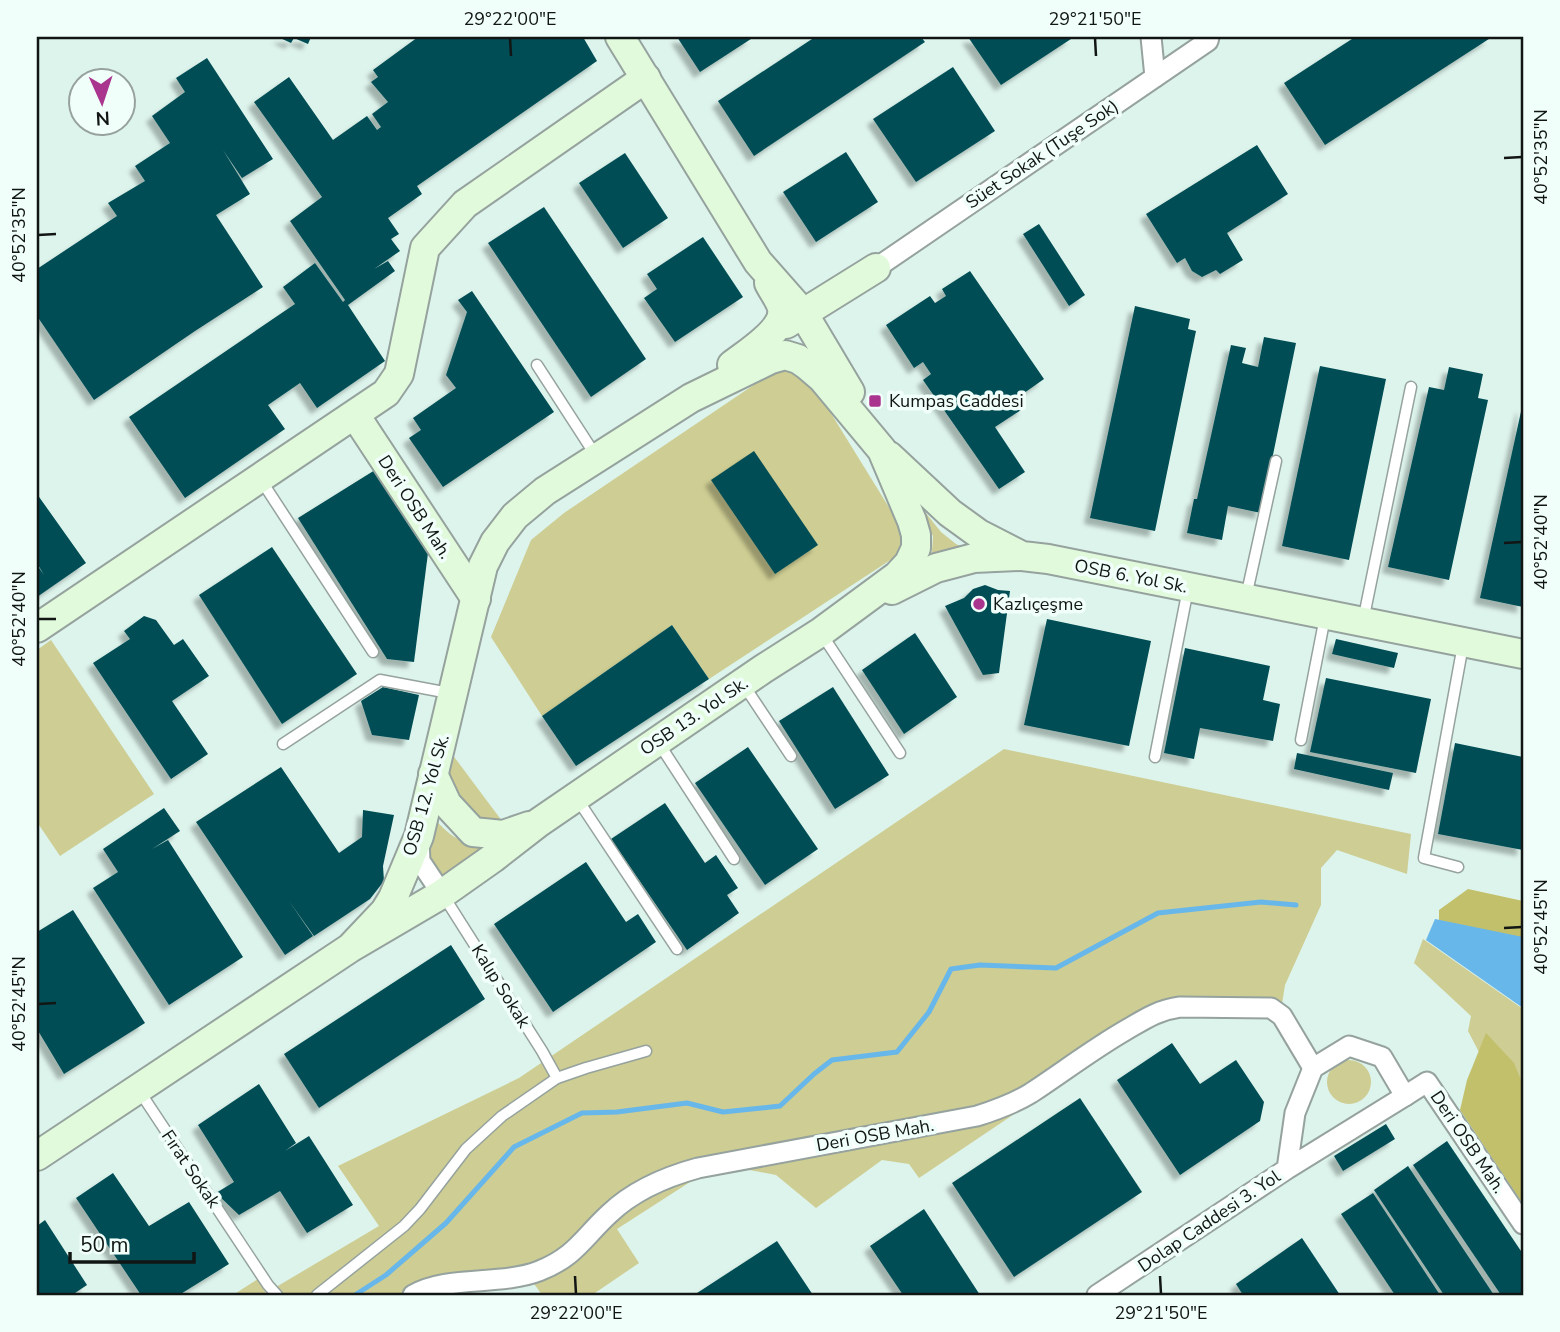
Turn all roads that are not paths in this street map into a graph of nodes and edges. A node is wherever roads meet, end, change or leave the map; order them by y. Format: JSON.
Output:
{"nodes":[{"id":1,"x":620,"y":37,"type":"edge"},
{"id":2,"x":1151,"y":37,"type":"edge"},
{"id":3,"x":1208,"y":39,"type":"edge"},
{"id":4,"x":1155,"y":77,"type":"junction"},
{"id":5,"x":646,"y":78,"type":"junction"},
{"id":6,"x":758,"y":262,"type":"junction"},
{"id":7,"x":876,"y":268,"type":"junction"},
{"id":8,"x":805,"y":302,"type":"junction"},
{"id":9,"x":772,"y":333,"type":"junction"},
{"id":10,"x":826,"y":352,"type":"junction"},
{"id":11,"x":537,"y":365,"type":"dead end"},
{"id":12,"x":1411,"y":387,"type":"dead end"},
{"id":13,"x":691,"y":398,"type":"junction"},
{"id":14,"x":355,"y":415,"type":"junction"},
{"id":15,"x":882,"y":450,"type":"junction"},
{"id":16,"x":597,"y":457,"type":"junction"},
{"id":17,"x":1276,"y":461,"type":"dead end"},
{"id":18,"x":260,"y":478,"type":"junction"},
{"id":19,"x":1022,"y":555,"type":"junction"},
{"id":20,"x":1189,"y":587,"type":"junction"},
{"id":21,"x":476,"y":598,"type":"junction"},
{"id":22,"x":1245,"y":598,"type":"junction"},
{"id":23,"x":852,"y":610,"type":"junction"},
{"id":24,"x":1325,"y":614,"type":"junction"},
{"id":25,"x":1363,"y":622,"type":"junction"},
{"id":26,"x":37,"y":628,"type":"edge"},
{"id":27,"x":821,"y":632,"type":"junction"},
{"id":28,"x":1463,"y":642,"type":"junction"},
{"id":29,"x":373,"y":652,"type":"dead end"},
{"id":30,"x":1523,"y":654,"type":"edge"},
{"id":31,"x":742,"y":683,"type":"junction"},
{"id":32,"x":453,"y":693,"type":"junction"},
{"id":33,"x":1301,"y":740,"type":"dead end"},
{"id":34,"x":657,"y":741,"type":"junction"},
{"id":35,"x":283,"y":744,"type":"dead end"},
{"id":36,"x":900,"y":753,"type":"dead end"},
{"id":37,"x":790,"y":756,"type":"dead end"},
{"id":38,"x":1155,"y":757,"type":"dead end"},
{"id":39,"x":433,"y":774,"type":"junction"},
{"id":40,"x":576,"y":797,"type":"junction"},
{"id":41,"x":538,"y":823,"type":"junction"},
{"id":42,"x":419,"y":836,"type":"junction"},
{"id":43,"x":734,"y":859,"type":"dead end"},
{"id":44,"x":1458,"y":867,"type":"dead end"},
{"id":45,"x":442,"y":894,"type":"junction"},
{"id":46,"x":350,"y":948,"type":"junction"},
{"id":47,"x":677,"y":949,"type":"dead end"},
{"id":48,"x":646,"y":1051,"type":"dead end"},
{"id":49,"x":1313,"y":1068,"type":"junction"},
{"id":50,"x":557,"y":1078,"type":"junction"},
{"id":51,"x":138,"y":1089,"type":"junction"},
{"id":52,"x":1405,"y":1096,"type":"junction"},
{"id":53,"x":37,"y":1156,"type":"edge"},
{"id":54,"x":1287,"y":1169,"type":"junction"},
{"id":55,"x":1523,"y":1224,"type":"edge"},
{"id":56,"x":277,"y":1295,"type":"edge"},
{"id":57,"x":317,"y":1295,"type":"edge"},
{"id":58,"x":413,"y":1295,"type":"edge"},
{"id":59,"x":1097,"y":1295,"type":"edge"}],
"edges":[{"from":1,"to":5,"type":"main road"},
{"from":2,"to":4,"type":"street"},
{"from":3,"to":4,"type":"street","name":"Süet Sokak (Tuşe Sok)"},
{"from":4,"to":7,"type":"street","name":"Süet Sokak (Tuşe Sok)"},
{"from":5,"to":6,"type":"main road"},
{"from":5,"to":14,"type":"main road"},
{"from":6,"to":8,"type":"main road","name":"OSB 6. Yol Sk."},
{"from":6,"to":9,"type":"main road"},
{"from":7,"to":8,"type":"main road"},
{"from":7,"to":10,"type":"main road"},
{"from":8,"to":9,"type":"main road"},
{"from":8,"to":10,"type":"main road","name":"OSB 6. Yol Sk."},
{"from":9,"to":13,"type":"main road"},
{"from":10,"to":15,"type":"main road","name":"OSB 6. Yol Sk."},
{"from":11,"to":16,"type":"lane"},
{"from":12,"to":25,"type":"lane"},
{"from":13,"to":15,"type":"main road"},
{"from":13,"to":16,"type":"main road","name":"OSB 12. Yol Sk."},
{"from":14,"to":18,"type":"main road"},
{"from":14,"to":21,"type":"main road","name":"Deri OSB Mah."},
{"from":15,"to":19,"type":"main road","name":"OSB 6. Yol Sk."},
{"from":15,"to":23,"type":"main road"},
{"from":16,"to":21,"type":"main road","name":"OSB 12. Yol Sk."},
{"from":17,"to":22,"type":"lane"},
{"from":18,"to":26,"type":"main road"},
{"from":18,"to":29,"type":"lane"},
{"from":19,"to":20,"type":"main road","name":"OSB 6. Yol Sk."},
{"from":19,"to":23,"type":"main road"},
{"from":20,"to":22,"type":"main road","name":"OSB 6. Yol Sk."},
{"from":20,"to":38,"type":"lane"},
{"from":21,"to":32,"type":"main road","name":"OSB 12. Yol Sk."},
{"from":22,"to":24,"type":"main road","name":"OSB 6. Yol Sk."},
{"from":23,"to":27,"type":"main road","name":"OSB 13. Yol Sk."},
{"from":24,"to":25,"type":"main road","name":"OSB 6. Yol Sk."},
{"from":24,"to":33,"type":"lane"},
{"from":25,"to":28,"type":"main road","name":"OSB 6. Yol Sk."},
{"from":27,"to":31,"type":"main road","name":"OSB 13. Yol Sk."},
{"from":27,"to":36,"type":"lane"},
{"from":28,"to":30,"type":"main road","name":"OSB 6. Yol Sk."},
{"from":28,"to":44,"type":"lane"},
{"from":31,"to":34,"type":"main road","name":"OSB 13. Yol Sk."},
{"from":31,"to":37,"type":"lane"},
{"from":32,"to":35,"type":"lane"},
{"from":32,"to":39,"type":"main road","name":"OSB 12. Yol Sk."},
{"from":34,"to":40,"type":"main road","name":"OSB 13. Yol Sk."},
{"from":34,"to":43,"type":"lane"},
{"from":39,"to":41,"type":"main road"},
{"from":39,"to":42,"type":"main road","name":"OSB 12. Yol Sk."},
{"from":40,"to":41,"type":"main road","name":"OSB 13. Yol Sk."},
{"from":40,"to":47,"type":"lane"},
{"from":41,"to":45,"type":"main road"},
{"from":42,"to":45,"type":"street"},
{"from":42,"to":46,"type":"main road","name":"OSB 12. Yol Sk."},
{"from":45,"to":46,"type":"main road"},
{"from":45,"to":50,"type":"lane","name":"Kalıp Sokak"},
{"from":46,"to":51,"type":"main road","name":"OSB 12. Yol Sk."},
{"from":48,"to":50,"type":"lane"},
{"from":49,"to":52,"type":"street"},
{"from":49,"to":54,"type":"street"},
{"from":49,"to":58,"type":"street","name":"Deri OSB Mah."},
{"from":50,"to":57,"type":"lane"},
{"from":51,"to":53,"type":"main road","name":"OSB 12. Yol Sk."},
{"from":51,"to":56,"type":"lane","name":"Fırat Sokak"},
{"from":52,"to":54,"type":"street","name":"Dolap Caddesi 3. Yol"},
{"from":52,"to":55,"type":"street","name":"Deri OSB Mah."},
{"from":54,"to":59,"type":"street","name":"Dolap Caddesi 3. Yol"}]}
